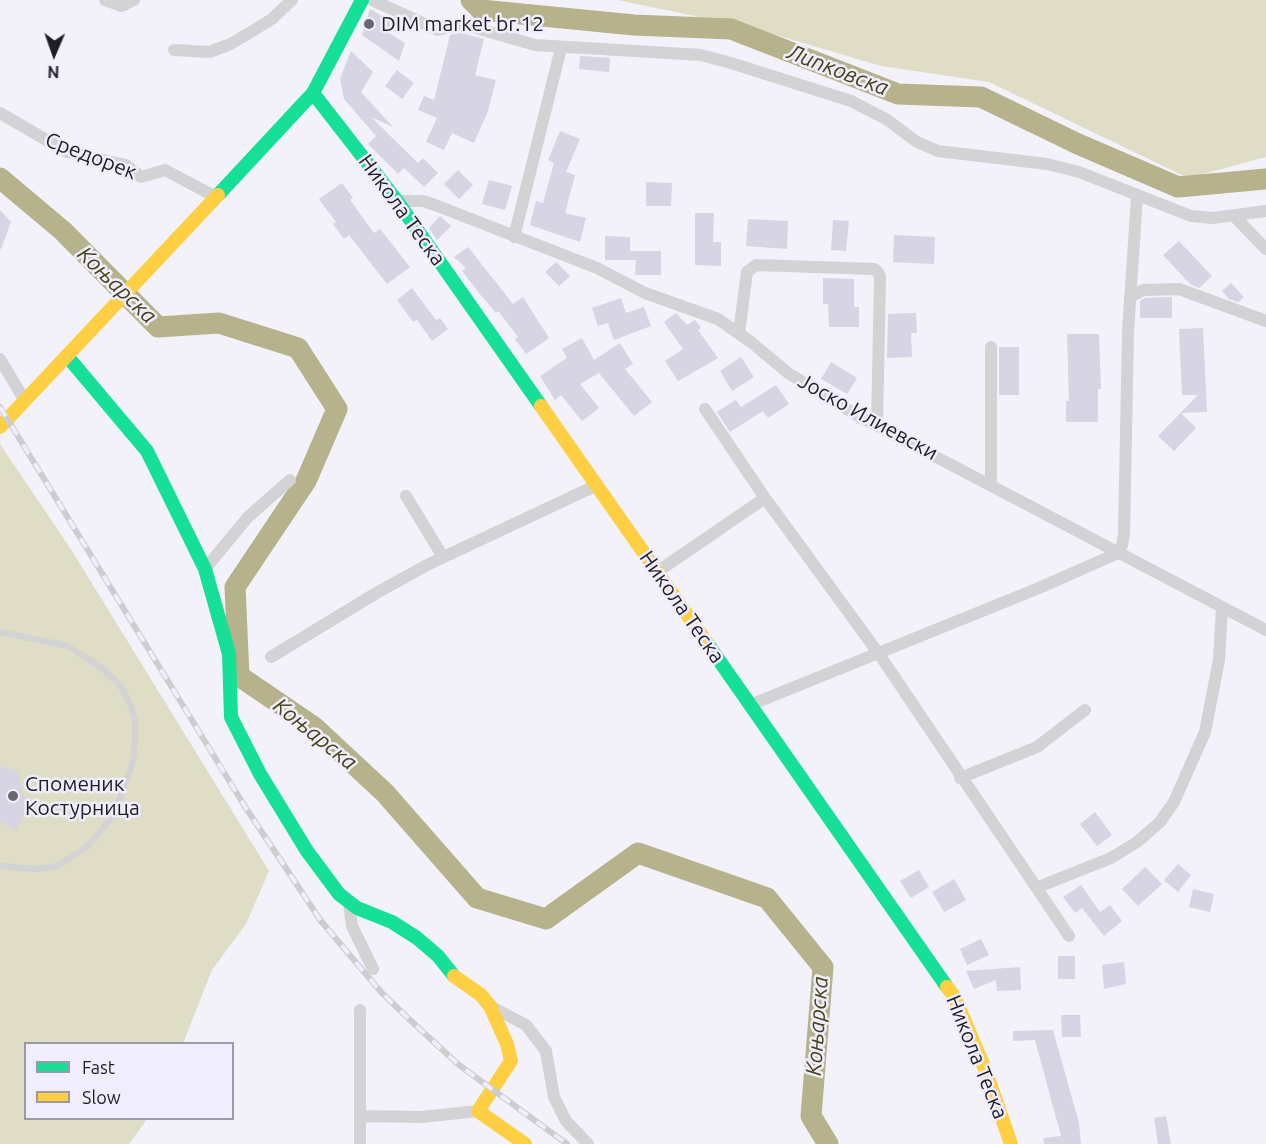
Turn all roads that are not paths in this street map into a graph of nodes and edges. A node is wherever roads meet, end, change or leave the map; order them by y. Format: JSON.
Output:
{"nodes":[{"id":1,"x":105,"y":0,"type":"edge"},
{"id":2,"x":134,"y":0,"type":"edge"},
{"id":3,"x":292,"y":0,"type":"edge"},
{"id":4,"x":362,"y":0,"type":"edge"},
{"id":5,"x":372,"y":0,"type":"edge"},
{"id":6,"x":561,"y":48,"type":"junction"},
{"id":7,"x":174,"y":51,"type":"dead end"},
{"id":8,"x":313,"y":93,"type":"junction"},
{"id":9,"x":0,"y":113,"type":"edge"},
{"id":10,"x":216,"y":197,"type":"junction"},
{"id":11,"x":1137,"y":197,"type":"junction"},
{"id":12,"x":397,"y":201,"type":"junction"},
{"id":13,"x":1266,"y":210,"type":"edge"},
{"id":14,"x":1233,"y":215,"type":"junction"},
{"id":15,"x":514,"y":237,"type":"junction"},
{"id":16,"x":1266,"y":249,"type":"edge"},
{"id":17,"x":1130,"y":297,"type":"junction"},
{"id":18,"x":1266,"y":321,"type":"edge"},
{"id":19,"x":739,"y":333,"type":"junction"},
{"id":20,"x":992,"y":347,"type":"dead end"},
{"id":21,"x":67,"y":357,"type":"junction"},
{"id":22,"x":0,"y":359,"type":"edge"},
{"id":23,"x":25,"y":401,"type":"junction"},
{"id":24,"x":705,"y":409,"type":"dead end"},
{"id":25,"x":877,"y":425,"type":"junction"},
{"id":26,"x":0,"y":427,"type":"edge"},
{"id":27,"x":290,"y":480,"type":"dead end"},
{"id":28,"x":992,"y":484,"type":"junction"},
{"id":29,"x":595,"y":486,"type":"junction"},
{"id":30,"x":406,"y":496,"type":"dead end"},
{"id":31,"x":765,"y":498,"type":"junction"},
{"id":32,"x":1116,"y":554,"type":"junction"},
{"id":33,"x":443,"y":557,"type":"junction"},
{"id":34,"x":205,"y":569,"type":"junction"},
{"id":35,"x":657,"y":572,"type":"junction"},
{"id":36,"x":1222,"y":607,"type":"junction"},
{"id":37,"x":1266,"y":630,"type":"edge"},
{"id":38,"x":0,"y":633,"type":"edge"},
{"id":39,"x":879,"y":654,"type":"junction"},
{"id":40,"x":271,"y":657,"type":"dead end"},
{"id":41,"x":750,"y":705,"type":"junction"},
{"id":42,"x":1085,"y":710,"type":"dead end"},
{"id":43,"x":960,"y":778,"type":"junction"},
{"id":44,"x":0,"y":866,"type":"edge"},
{"id":45,"x":1038,"y":887,"type":"junction"},
{"id":46,"x":349,"y":903,"type":"junction"},
{"id":47,"x":1070,"y":936,"type":"dead end"},
{"id":48,"x":373,"y":969,"type":"dead end"},
{"id":49,"x":490,"y":1006,"type":"junction"},
{"id":50,"x":360,"y":1010,"type":"dead end"},
{"id":51,"x":478,"y":1111,"type":"junction"},
{"id":52,"x":360,"y":1116,"type":"junction"},
{"id":53,"x":1013,"y":1143,"type":"edge"},
{"id":54,"x":360,"y":1144,"type":"edge"},
{"id":55,"x":525,"y":1144,"type":"edge"},
{"id":56,"x":588,"y":1144,"type":"edge"}],
"edges":[{"from":1,"to":2,"type":"street"},
{"from":3,"to":7,"type":"street"},
{"from":4,"to":8,"type":"street"},
{"from":5,"to":6,"type":"street"},
{"from":6,"to":11,"type":"street"},
{"from":6,"to":15,"type":"street"},
{"from":8,"to":10,"type":"street"},
{"from":8,"to":12,"type":"street","name":"Никола Теска"},
{"from":9,"to":10,"type":"street","name":"Средорек"},
{"from":10,"to":21,"type":"street"},
{"from":11,"to":14,"type":"street"},
{"from":11,"to":17,"type":"street"},
{"from":12,"to":15,"type":"street","name":"Јоско Илиевски"},
{"from":12,"to":29,"type":"street","name":"Никола Теска"},
{"from":13,"to":14,"type":"street"},
{"from":14,"to":16,"type":"street"},
{"from":15,"to":19,"type":"street","name":"Јоско Илиевски"},
{"from":17,"to":18,"type":"street"},
{"from":17,"to":32,"type":"street"},
{"from":19,"to":25,"type":"street","name":"Јоско Илиевски"},
{"from":19,"to":25,"type":"street"},
{"from":20,"to":28,"type":"street"},
{"from":21,"to":23,"type":"street"},
{"from":21,"to":34,"type":"street"},
{"from":22,"to":23,"type":"street"},
{"from":23,"to":26,"type":"street"},
{"from":24,"to":31,"type":"street"},
{"from":25,"to":28,"type":"street","name":"Јоско Илиевски"},
{"from":27,"to":34,"type":"street"},
{"from":28,"to":32,"type":"street","name":"Јоско Илиевски"},
{"from":29,"to":33,"type":"street"},
{"from":29,"to":35,"type":"street","name":"Никола Теска"},
{"from":30,"to":33,"type":"street"},
{"from":31,"to":35,"type":"street"},
{"from":31,"to":39,"type":"street"},
{"from":32,"to":36,"type":"street","name":"Јоско Илиевски"},
{"from":32,"to":39,"type":"street"},
{"from":33,"to":40,"type":"street"},
{"from":34,"to":46,"type":"street"},
{"from":35,"to":41,"type":"street","name":"Никола Теска"},
{"from":36,"to":37,"type":"street","name":"Јоско Илиевски"},
{"from":36,"to":45,"type":"street"},
{"from":38,"to":44,"type":"lane"},
{"from":39,"to":41,"type":"street"},
{"from":39,"to":43,"type":"street"},
{"from":41,"to":53,"type":"street","name":"Никола Теска"},
{"from":42,"to":43,"type":"street"},
{"from":43,"to":45,"type":"street"},
{"from":45,"to":47,"type":"street"},
{"from":46,"to":48,"type":"street"},
{"from":46,"to":49,"type":"street"},
{"from":49,"to":51,"type":"street"},
{"from":49,"to":56,"type":"street"},
{"from":50,"to":52,"type":"street"},
{"from":51,"to":52,"type":"street"},
{"from":51,"to":55,"type":"street"},
{"from":52,"to":54,"type":"street"}]}
